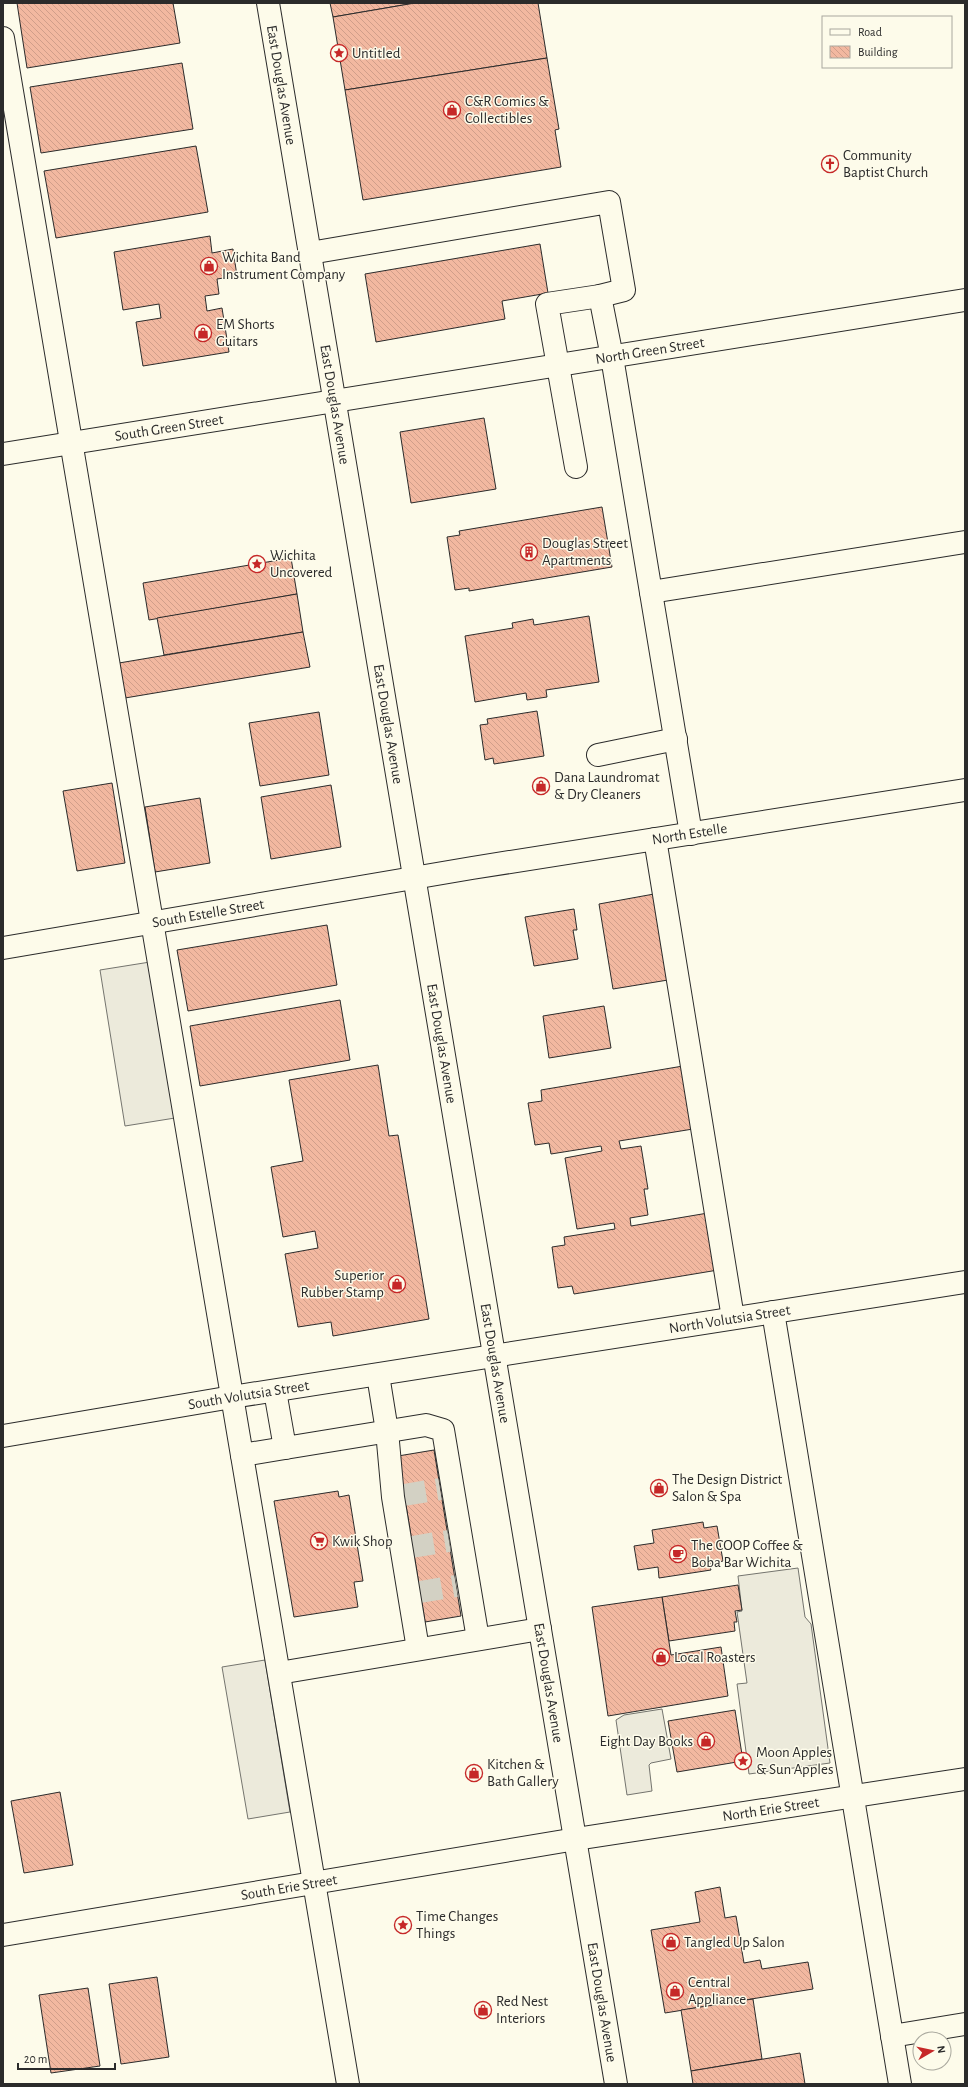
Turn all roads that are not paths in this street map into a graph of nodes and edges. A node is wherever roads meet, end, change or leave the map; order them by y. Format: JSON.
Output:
{"nodes":[{"id":1,"x":268,"y":3,"type":"edge"},
{"id":2,"x":3,"y":38,"type":"edge"},
{"id":3,"x":310,"y":253,"type":"junction"},
{"id":4,"x":600,"y":296,"type":"junction"},
{"id":5,"x":965,"y":300,"type":"edge"},
{"id":6,"x":612,"y":357,"type":"junction"},
{"id":7,"x":559,"y":365,"type":"junction"},
{"id":8,"x":335,"y":401,"type":"junction"},
{"id":9,"x":71,"y":443,"type":"junction"},
{"id":10,"x":3,"y":454,"type":"edge"},
{"id":11,"x":576,"y":467,"type":"dead end"},
{"id":12,"x":965,"y":542,"type":"edge"},
{"id":13,"x":652,"y":592,"type":"junction"},
{"id":14,"x":676,"y":739,"type":"junction"},
{"id":15,"x":598,"y":755,"type":"dead end"},
{"id":16,"x":965,"y":790,"type":"edge"},
{"id":17,"x":691,"y":834,"type":"junction"},
{"id":18,"x":655,"y":839,"type":"junction"},
{"id":19,"x":414,"y":878,"type":"junction"},
{"id":20,"x":152,"y":924,"type":"junction"},
{"id":21,"x":3,"y":948,"type":"edge"},
{"id":22,"x":965,"y":1282,"type":"edge"},
{"id":23,"x":773,"y":1312,"type":"junction"},
{"id":24,"x":733,"y":1318,"type":"junction"},
{"id":25,"x":494,"y":1356,"type":"junction"},
{"id":26,"x":378,"y":1375,"type":"junction"},
{"id":27,"x":275,"y":1391,"type":"junction"},
{"id":28,"x":232,"y":1397,"type":"junction"},
{"id":29,"x":387,"y":1431,"type":"junction"},
{"id":30,"x":3,"y":1436,"type":"edge"},
{"id":31,"x":285,"y":1448,"type":"junction"},
{"id":32,"x":242,"y":1455,"type":"junction"},
{"id":33,"x":540,"y":1628,"type":"junction"},
{"id":34,"x":478,"y":1639,"type":"junction"},
{"id":35,"x":418,"y":1649,"type":"junction"},
{"id":36,"x":279,"y":1673,"type":"junction"},
{"id":37,"x":965,"y":1779,"type":"edge"},
{"id":38,"x":853,"y":1796,"type":"junction"},
{"id":39,"x":576,"y":1839,"type":"junction"},
{"id":40,"x":314,"y":1883,"type":"junction"},
{"id":41,"x":3,"y":1935,"type":"edge"},
{"id":42,"x":965,"y":2024,"type":"edge"},
{"id":43,"x":892,"y":2036,"type":"junction"},
{"id":44,"x":348,"y":2084,"type":"edge"},
{"id":45,"x":616,"y":2084,"type":"edge"},
{"id":46,"x":900,"y":2084,"type":"edge"}],
"edges":[{"from":1,"to":3,"type":"street","name":"East Douglas Avenue"},
{"from":2,"to":9,"type":"street"},
{"from":3,"to":4,"type":"street"},
{"from":3,"to":8,"type":"street","name":"East Douglas Avenue"},
{"from":4,"to":6,"type":"street"},
{"from":4,"to":7,"type":"street"},
{"from":5,"to":6,"type":"street","name":"North Green Street"},
{"from":6,"to":7,"type":"street","name":"North Green Street"},
{"from":6,"to":13,"type":"street"},
{"from":7,"to":8,"type":"street","name":"North Green Street"},
{"from":7,"to":11,"type":"street"},
{"from":8,"to":9,"type":"street","name":"South Green Street"},
{"from":8,"to":19,"type":"street","name":"East Douglas Avenue"},
{"from":9,"to":10,"type":"street","name":"South Green Street"},
{"from":9,"to":20,"type":"street"},
{"from":12,"to":13,"type":"street"},
{"from":13,"to":14,"type":"street"},
{"from":14,"to":15,"type":"street"},
{"from":14,"to":17,"type":"street"},
{"from":16,"to":17,"type":"street","name":"North Estelle"},
{"from":17,"to":18,"type":"street","name":"North Estelle"},
{"from":18,"to":19,"type":"street","name":"North Estelle"},
{"from":18,"to":24,"type":"street"},
{"from":19,"to":20,"type":"street","name":"South Estelle Street"},
{"from":19,"to":25,"type":"street","name":"East Douglas Avenue"},
{"from":20,"to":21,"type":"street","name":"South Estelle Street"},
{"from":20,"to":28,"type":"street"},
{"from":22,"to":23,"type":"street","name":"North Volutsia Street"},
{"from":23,"to":24,"type":"street","name":"North Volutsia Street"},
{"from":23,"to":38,"type":"street"},
{"from":24,"to":25,"type":"street","name":"North Volutsia Street"},
{"from":25,"to":26,"type":"street","name":"South Volutsia Street"},
{"from":25,"to":33,"type":"street","name":"East Douglas Avenue"},
{"from":26,"to":27,"type":"street","name":"South Volutsia Street"},
{"from":26,"to":29,"type":"street"},
{"from":27,"to":28,"type":"street","name":"South Volutsia Street"},
{"from":27,"to":31,"type":"street"},
{"from":28,"to":30,"type":"street","name":"South Volutsia Street"},
{"from":28,"to":32,"type":"street"},
{"from":29,"to":31,"type":"street"},
{"from":29,"to":34,"type":"street"},
{"from":29,"to":35,"type":"street"},
{"from":31,"to":32,"type":"street"},
{"from":32,"to":36,"type":"street"},
{"from":33,"to":34,"type":"street"},
{"from":33,"to":39,"type":"street","name":"East Douglas Avenue"},
{"from":34,"to":35,"type":"street"},
{"from":35,"to":36,"type":"street"},
{"from":36,"to":40,"type":"street"},
{"from":37,"to":38,"type":"street","name":"North Erie Street"},
{"from":38,"to":39,"type":"street","name":"North Erie Street"},
{"from":38,"to":43,"type":"street"},
{"from":39,"to":40,"type":"street","name":"South Erie Street"},
{"from":39,"to":45,"type":"street","name":"East Douglas Avenue"},
{"from":40,"to":41,"type":"street","name":"South Erie Street"},
{"from":40,"to":44,"type":"street"},
{"from":42,"to":43,"type":"street"},
{"from":43,"to":46,"type":"street"}]}
